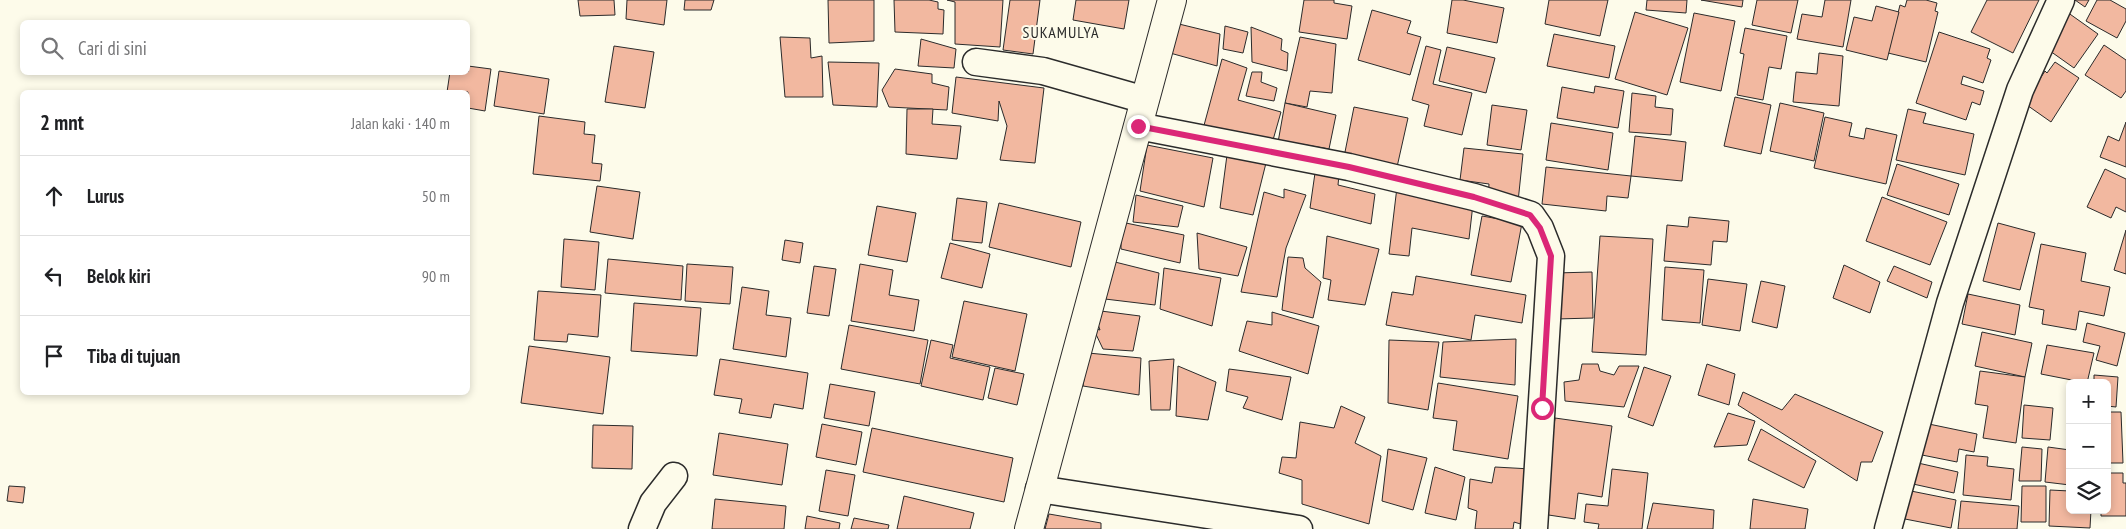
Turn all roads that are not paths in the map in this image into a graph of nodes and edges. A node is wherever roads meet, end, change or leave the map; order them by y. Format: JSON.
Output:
{"nodes":[{"id":1,"x":1172,"y":0,"type":"edge"},
{"id":2,"x":2061,"y":0,"type":"edge"},
{"id":3,"x":976,"y":62,"type":"dead end"},
{"id":4,"x":1145,"y":100,"type":"junction"},
{"id":5,"x":1138,"y":126,"type":"junction"},
{"id":6,"x":674,"y":476,"type":"dead end"},
{"id":7,"x":1039,"y":489,"type":"junction"},
{"id":8,"x":642,"y":529,"type":"edge"},
{"id":9,"x":1029,"y":529,"type":"edge"},
{"id":10,"x":1298,"y":529,"type":"edge"},
{"id":11,"x":1534,"y":529,"type":"edge"},
{"id":12,"x":1888,"y":529,"type":"edge"}],
"edges":[{"from":1,"to":4,"type":"highway"},
{"from":2,"to":12,"type":"street"},
{"from":3,"to":4,"type":"street"},
{"from":4,"to":5,"type":"highway"},
{"from":5,"to":7,"type":"highway"},
{"from":5,"to":11,"type":"street"},
{"from":6,"to":8,"type":"street"},
{"from":7,"to":9,"type":"highway"},
{"from":7,"to":10,"type":"street"}]}
